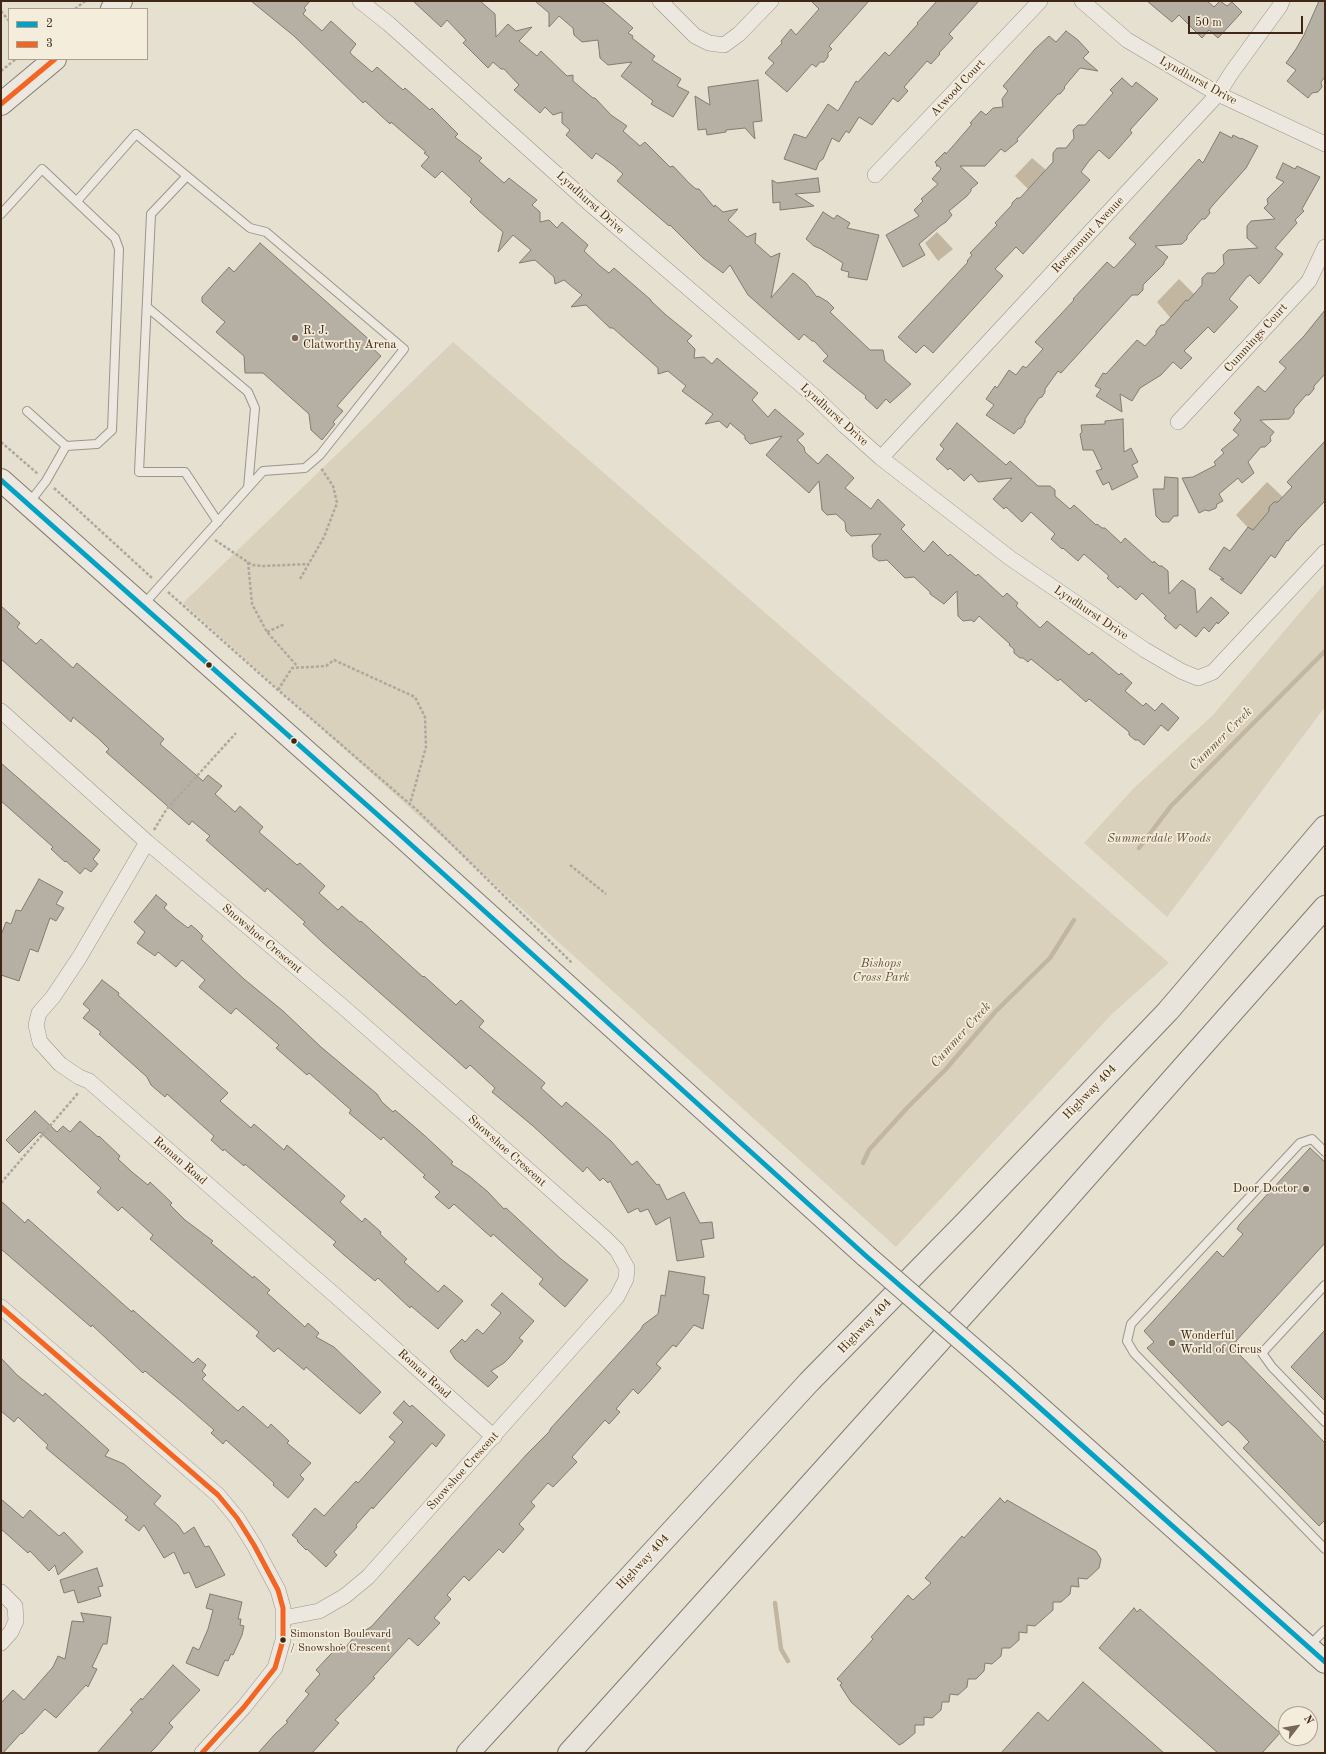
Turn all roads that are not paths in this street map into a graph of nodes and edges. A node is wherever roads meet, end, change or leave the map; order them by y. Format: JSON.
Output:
{"nodes":[{"id":1,"x":121,"y":1,"type":"edge"},
{"id":2,"x":360,"y":1,"type":"edge"},
{"id":3,"x":660,"y":1,"type":"edge"},
{"id":4,"x":771,"y":1,"type":"edge"},
{"id":5,"x":1040,"y":1,"type":"edge"},
{"id":6,"x":1082,"y":1,"type":"edge"},
{"id":7,"x":1282,"y":1,"type":"edge"},
{"id":8,"x":113,"y":8,"type":"edge"},
{"id":9,"x":54,"y":60,"type":"edge"},
{"id":10,"x":1218,"y":94,"type":"junction"},
{"id":11,"x":1,"y":104,"type":"edge"},
{"id":12,"x":1325,"y":144,"type":"edge"},
{"id":13,"x":875,"y":175,"type":"dead end"},
{"id":14,"x":186,"y":176,"type":"junction"},
{"id":15,"x":77,"y":201,"type":"junction"},
{"id":16,"x":1,"y":214,"type":"edge"},
{"id":17,"x":1325,"y":247,"type":"edge"},
{"id":18,"x":147,"y":307,"type":"junction"},
{"id":19,"x":27,"y":411,"type":"dead end"},
{"id":20,"x":1178,"y":422,"type":"dead end"},
{"id":21,"x":66,"y":446,"type":"junction"},
{"id":22,"x":881,"y":458,"type":"junction"},
{"id":23,"x":1,"y":480,"type":"edge"},
{"id":24,"x":248,"y":488,"type":"junction"},
{"id":25,"x":28,"y":504,"type":"junction"},
{"id":26,"x":218,"y":522,"type":"junction"},
{"id":27,"x":1325,"y":552,"type":"edge"},
{"id":28,"x":143,"y":606,"type":"junction"},
{"id":29,"x":1,"y":711,"type":"edge"},
{"id":30,"x":1325,"y":827,"type":"edge"},
{"id":31,"x":147,"y":842,"type":"junction"},
{"id":32,"x":1325,"y":907,"type":"edge"},
{"id":33,"x":1325,"y":1152,"type":"edge"},
{"id":34,"x":1325,"y":1285,"type":"edge"},
{"id":35,"x":1,"y":1307,"type":"edge"},
{"id":36,"x":1325,"y":1422,"type":"edge"},
{"id":37,"x":494,"y":1437,"type":"junction"},
{"id":38,"x":1325,"y":1548,"type":"edge"},
{"id":39,"x":1,"y":1592,"type":"edge"},
{"id":40,"x":283,"y":1618,"type":"junction"},
{"id":41,"x":1325,"y":1630,"type":"edge"},
{"id":42,"x":1,"y":1643,"type":"edge"},
{"id":43,"x":1308,"y":1647,"type":"junction"},
{"id":44,"x":1325,"y":1662,"type":"edge"},
{"id":45,"x":202,"y":1753,"type":"edge"},
{"id":46,"x":468,"y":1753,"type":"edge"},
{"id":47,"x":568,"y":1753,"type":"edge"}],
"edges":[{"from":1,"to":8,"type":"main road"},
{"from":2,"to":22,"type":"street","name":"Lyndhurst Drive"},
{"from":3,"to":4,"type":"street"},
{"from":5,"to":13,"type":"street","name":"Atwood Court"},
{"from":6,"to":10,"type":"street","name":"Lyndhurst Drive"},
{"from":7,"to":10,"type":"street","name":"Rosemount Avenue"},
{"from":9,"to":11,"type":"main road"},
{"from":10,"to":12,"type":"street","name":"Lyndhurst Drive"},
{"from":10,"to":22,"type":"street","name":"Rosemount Avenue"},
{"from":14,"to":15,"type":"lane"},
{"from":14,"to":18,"type":"lane"},
{"from":14,"to":24,"type":"lane"},
{"from":15,"to":16,"type":"lane"},
{"from":15,"to":21,"type":"lane"},
{"from":17,"to":20,"type":"street","name":"Cummings Court"},
{"from":18,"to":24,"type":"lane"},
{"from":18,"to":26,"type":"lane"},
{"from":19,"to":21,"type":"lane"},
{"from":21,"to":25,"type":"lane"},
{"from":22,"to":27,"type":"street","name":"Lyndhurst Drive"},
{"from":23,"to":25,"type":"main road"},
{"from":24,"to":26,"type":"lane"},
{"from":25,"to":28,"type":"main road"},
{"from":26,"to":28,"type":"lane"},
{"from":28,"to":43,"type":"main road","bridge":true},
{"from":29,"to":31,"type":"street","name":"Snowshoe Crescent"},
{"from":30,"to":46,"type":"highway","name":"Highway 404"},
{"from":31,"to":37,"type":"street","name":"Roman Road"},
{"from":31,"to":37,"type":"street","name":"Snowshoe Crescent"},
{"from":32,"to":47,"type":"highway"},
{"from":33,"to":38,"type":"lane"},
{"from":34,"to":36,"type":"lane"},
{"from":35,"to":40,"type":"street"},
{"from":37,"to":40,"type":"street","name":"Snowshoe Crescent"},
{"from":39,"to":42,"type":"street"},
{"from":40,"to":45,"type":"street"},
{"from":41,"to":43,"type":"lane"},
{"from":43,"to":44,"type":"main road"}]}
